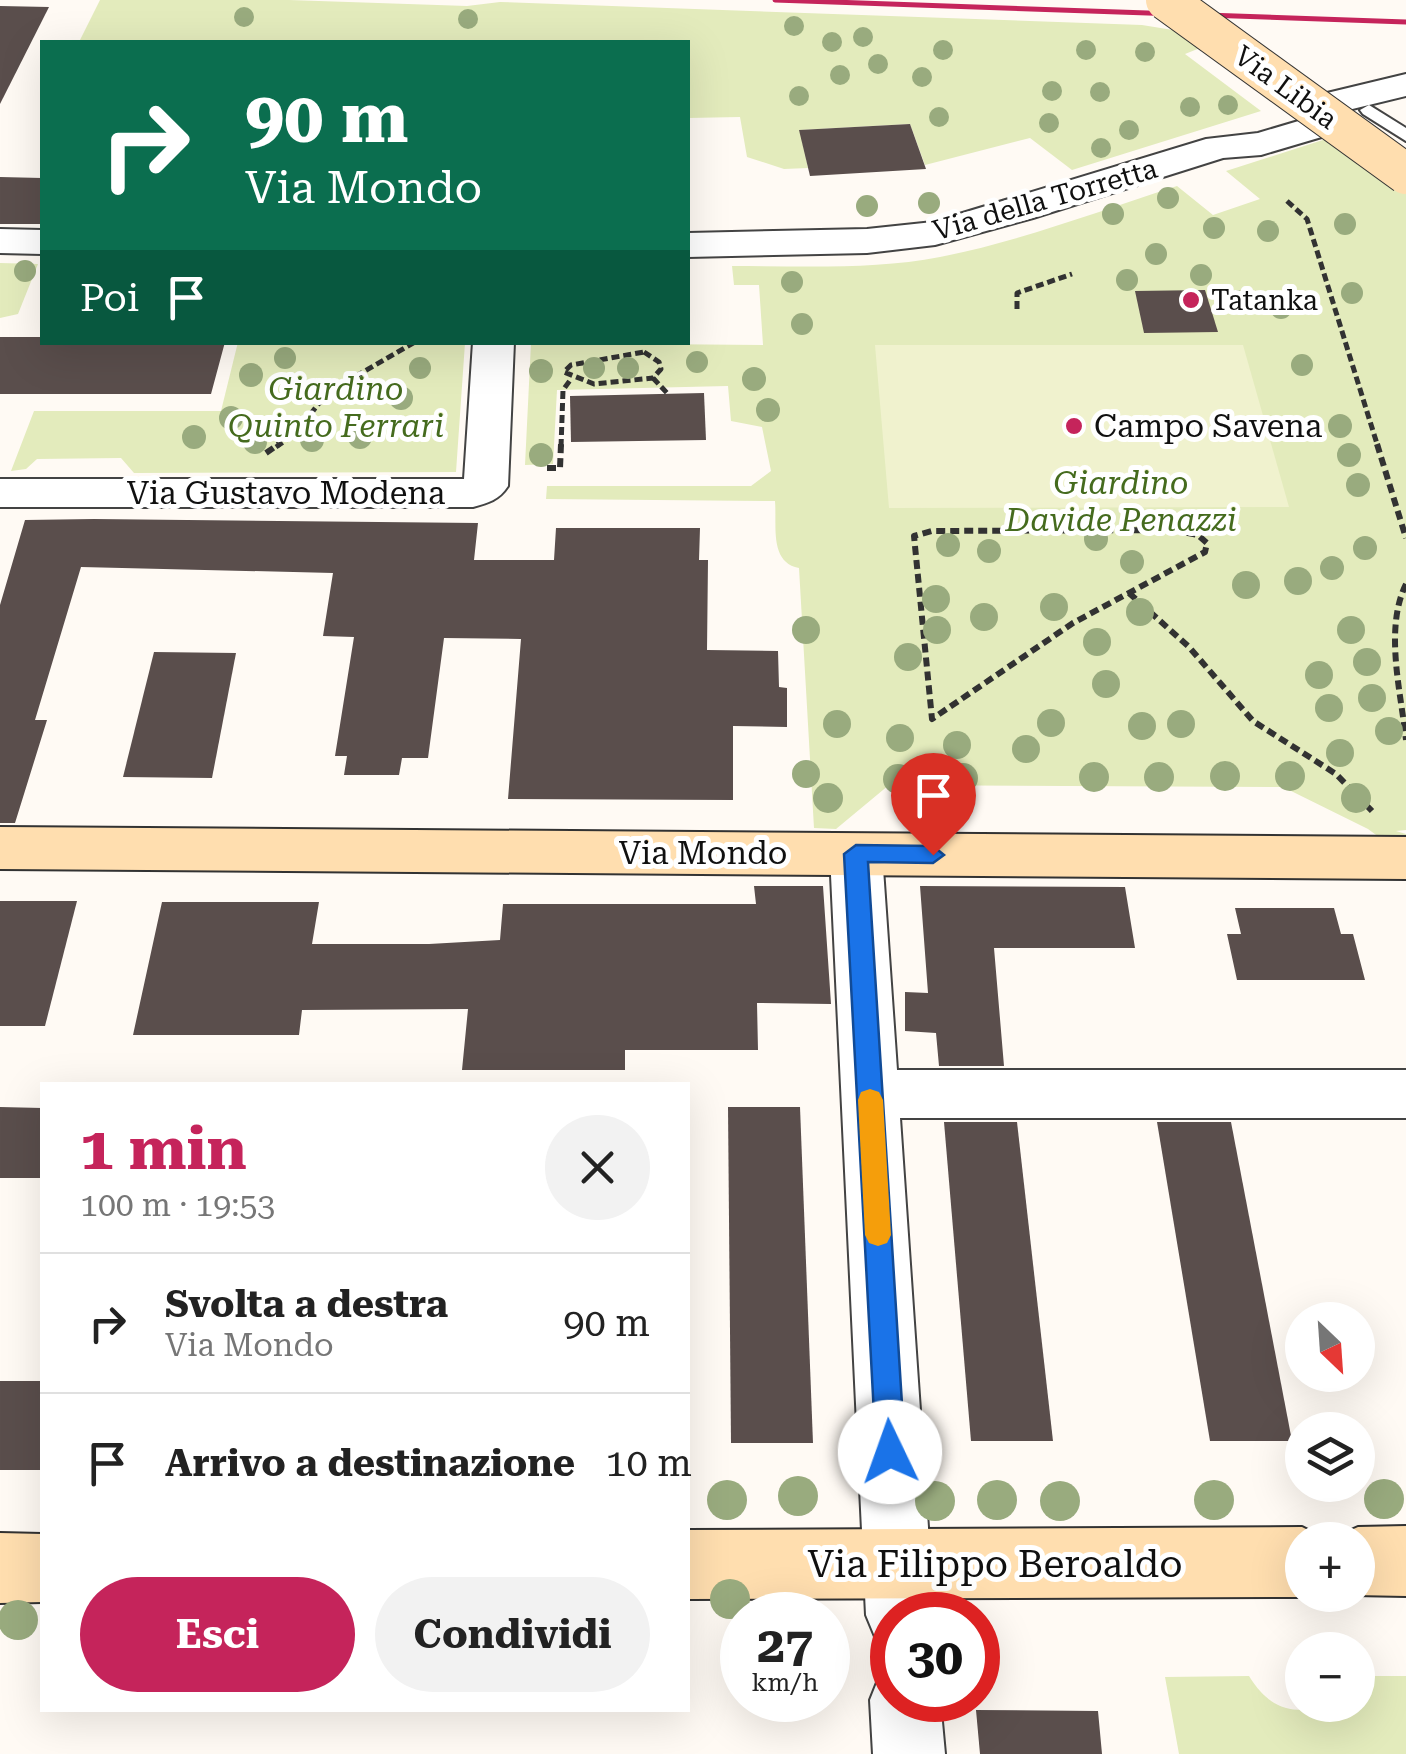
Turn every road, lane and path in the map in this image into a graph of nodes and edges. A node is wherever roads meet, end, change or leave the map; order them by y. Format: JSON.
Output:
{"nodes":[{"id":1,"x":1166,"y":0,"type":"edge"},
{"id":2,"x":1406,"y":85,"type":"edge"},
{"id":3,"x":1406,"y":94,"type":"edge"},
{"id":4,"x":1355,"y":108,"type":"junction"},
{"id":5,"x":1303,"y":122,"type":"dead end"},
{"id":6,"x":1406,"y":136,"type":"edge"},
{"id":7,"x":1406,"y":174,"type":"edge"},
{"id":8,"x":1287,"y":201,"type":"dead end"},
{"id":9,"x":0,"y":242,"type":"edge"},
{"id":10,"x":40,"y":242,"type":"edge"},
{"id":11,"x":690,"y":245,"type":"edge"},
{"id":12,"x":1072,"y":274,"type":"dead end"},
{"id":13,"x":1017,"y":309,"type":"dead end"},
{"id":14,"x":396,"y":345,"type":"edge"},
{"id":15,"x":409,"y":345,"type":"edge"},
{"id":16,"x":494,"y":345,"type":"edge"},
{"id":17,"x":402,"y":349,"type":"junction"},
{"id":18,"x":653,"y":378,"type":"junction"},
{"id":19,"x":571,"y":379,"type":"junction"},
{"id":20,"x":668,"y":394,"type":"dead end"},
{"id":21,"x":262,"y":456,"type":"dead end"},
{"id":22,"x":546,"y":468,"type":"dead end"},
{"id":23,"x":0,"y":493,"type":"edge"},
{"id":24,"x":1406,"y":538,"type":"edge"},
{"id":25,"x":1406,"y":584,"type":"edge"},
{"id":26,"x":1129,"y":592,"type":"junction"},
{"id":27,"x":1406,"y":740,"type":"edge"},
{"id":28,"x":1352,"y":792,"type":"dead end"},
{"id":29,"x":0,"y":848,"type":"edge"},
{"id":30,"x":856,"y":854,"type":"junction"},
{"id":31,"x":1406,"y":858,"type":"edge"},
{"id":32,"x":895,"y":1094,"type":"dead end"},
{"id":33,"x":1406,"y":1094,"type":"edge"},
{"id":34,"x":1406,"y":1561,"type":"edge"},
{"id":35,"x":1375,"y":1562,"type":"edge"},
{"id":36,"x":1285,"y":1563,"type":"edge"},
{"id":37,"x":690,"y":1566,"type":"edge"},
{"id":38,"x":0,"y":1568,"type":"edge"},
{"id":39,"x":40,"y":1568,"type":"edge"},
{"id":40,"x":899,"y":1590,"type":"edge"},
{"id":41,"x":907,"y":1722,"type":"edge"},
{"id":42,"x":909,"y":1754,"type":"edge"}],
"edges":[{"from":1,"to":7,"type":"street","name":"Via Libia","bridge":true},
{"from":2,"to":4,"type":"street"},
{"from":3,"to":4,"type":"street"},
{"from":4,"to":6,"type":"lane","name":"Via Libia"},
{"from":5,"to":11,"type":"street","name":"Via della Torretta"},
{"from":8,"to":24,"type":"path"},
{"from":9,"to":10,"type":"street"},
{"from":12,"to":13,"type":"path"},
{"from":14,"to":17,"type":"path"},
{"from":15,"to":17,"type":"path"},
{"from":16,"to":23,"type":"street","name":"Via Gustavo Modena"},
{"from":17,"to":21,"type":"path"},
{"from":18,"to":19,"type":"path"},
{"from":18,"to":19,"type":"path"},
{"from":18,"to":20,"type":"path"},
{"from":19,"to":22,"type":"path"},
{"from":25,"to":27,"type":"path"},
{"from":26,"to":26,"type":"path"},
{"from":26,"to":28,"type":"path"},
{"from":29,"to":30,"type":"street","name":"Via Mondo"},
{"from":30,"to":31,"type":"street","name":"Via Mondo"},
{"from":30,"to":40,"type":"street"},
{"from":32,"to":33,"type":"street"},
{"from":34,"to":35,"type":"street"},
{"from":36,"to":40,"type":"street","name":"Via Filippo Beroaldo"},
{"from":37,"to":40,"type":"street","name":"Via Filippo Beroaldo"},
{"from":38,"to":39,"type":"street"},
{"from":41,"to":42,"type":"street"}]}
